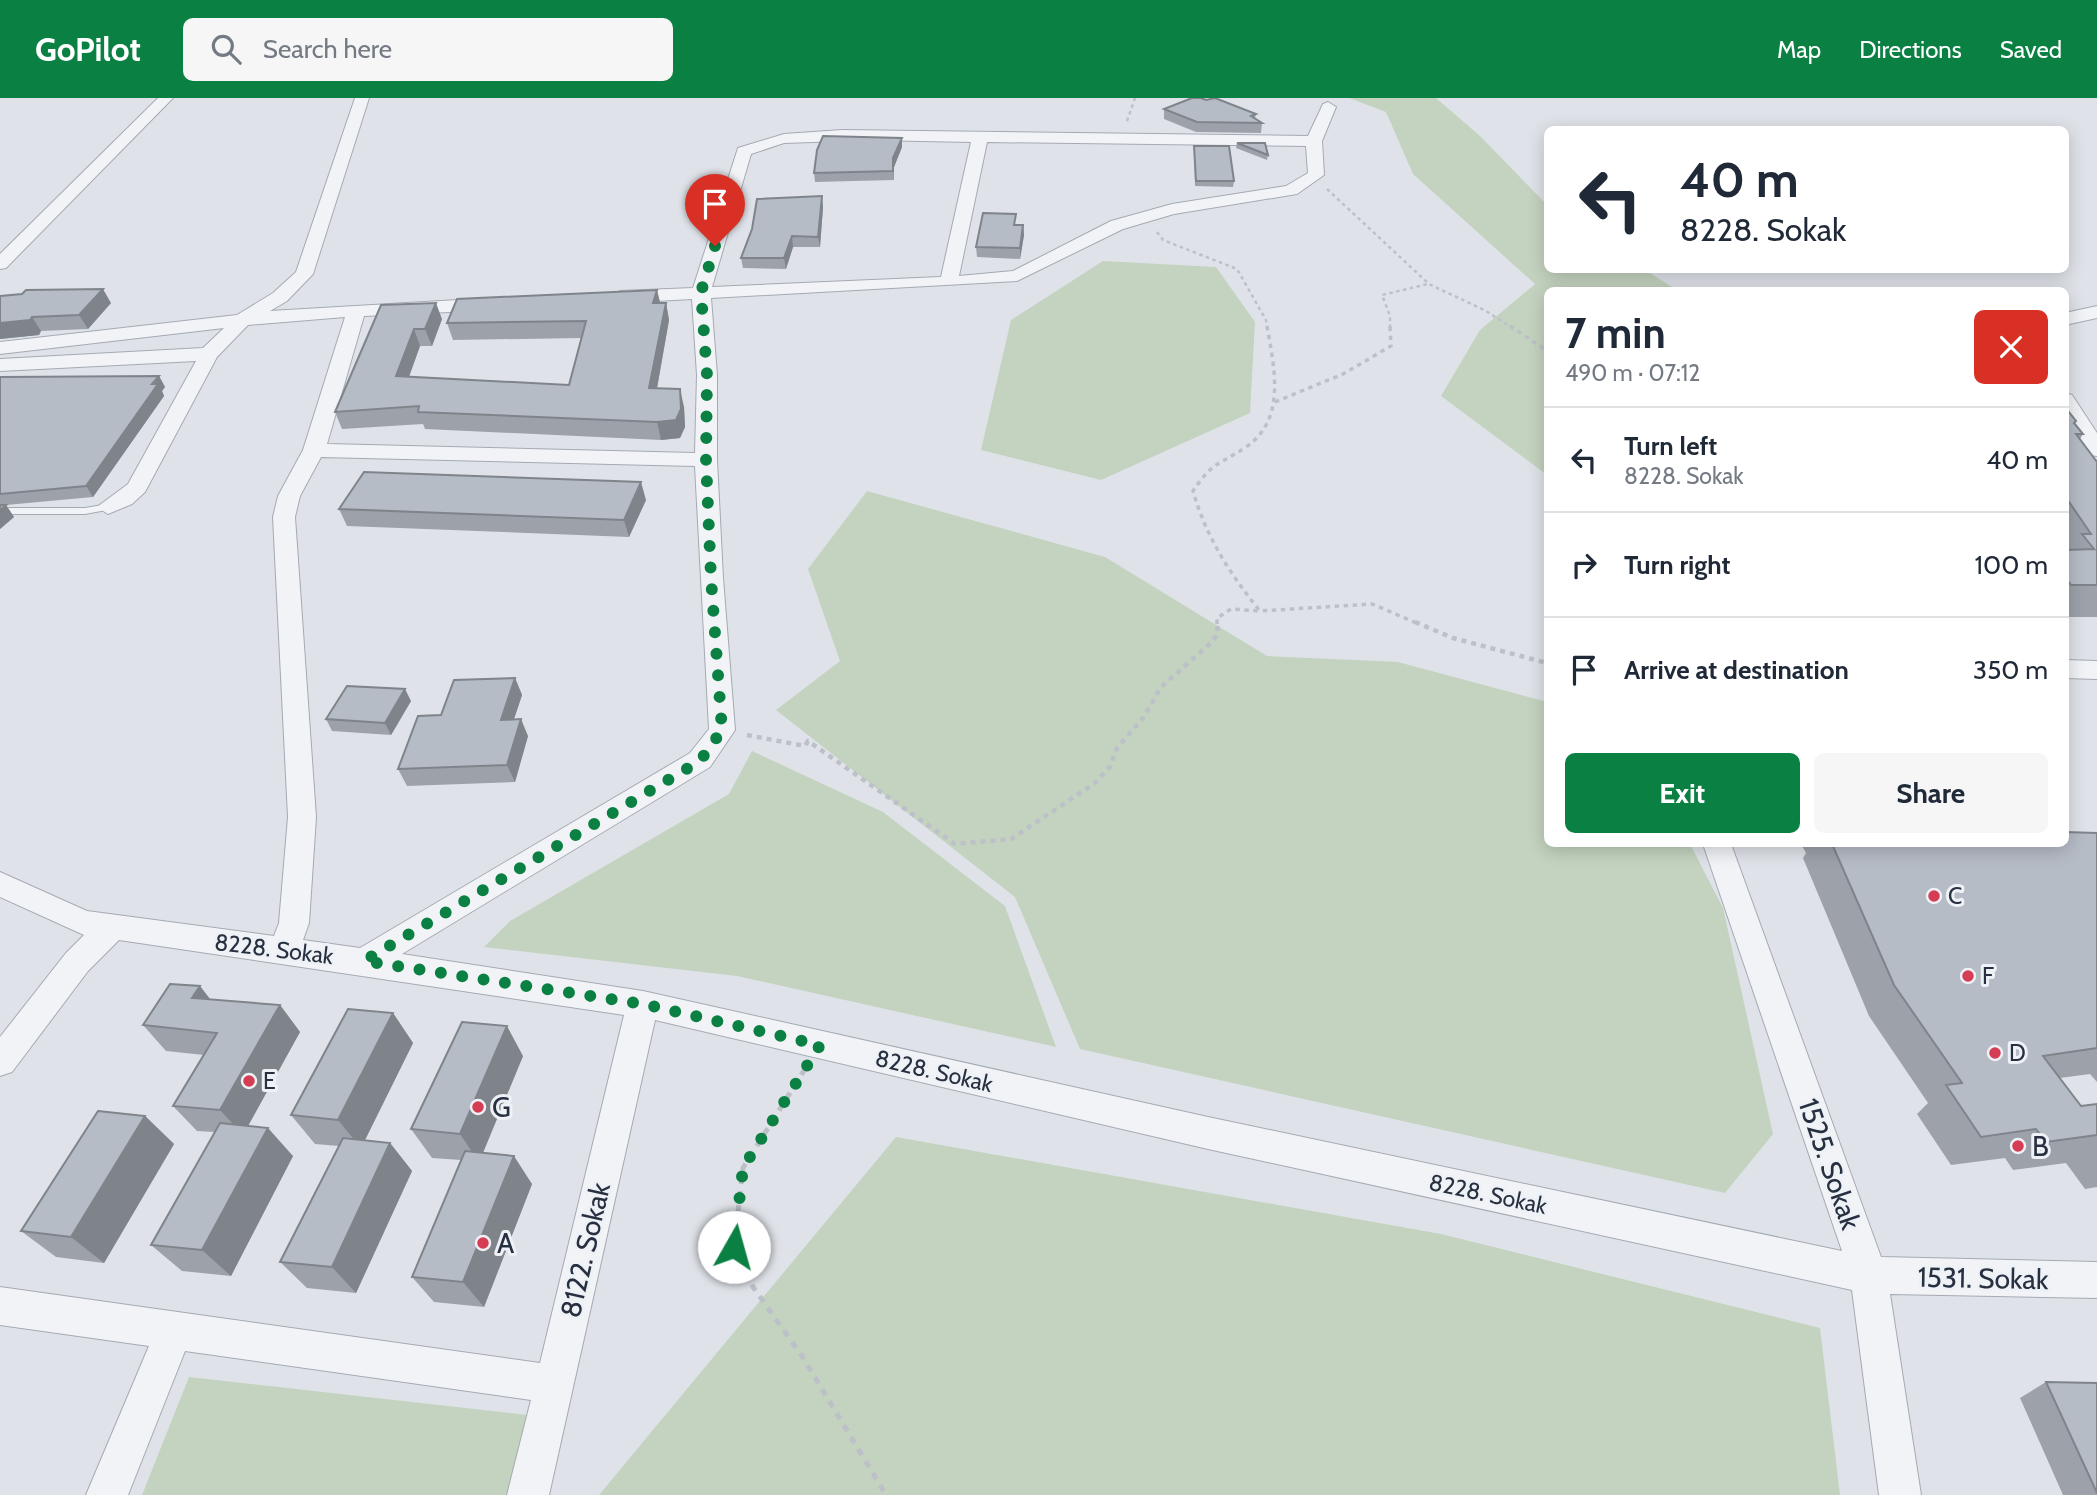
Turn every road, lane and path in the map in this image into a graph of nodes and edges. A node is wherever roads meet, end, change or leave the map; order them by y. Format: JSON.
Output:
{"nodes":[{"id":1,"x":166,"y":98,"type":"edge"},
{"id":2,"x":362,"y":98,"type":"edge"},
{"id":3,"x":1328,"y":107,"type":"dead end"},
{"id":4,"x":980,"y":137,"type":"junction"},
{"id":5,"x":1314,"y":141,"type":"junction"},
{"id":6,"x":1316,"y":175,"type":"junction"},
{"id":7,"x":1172,"y":209,"type":"junction"},
{"id":8,"x":0,"y":264,"type":"edge"},
{"id":9,"x":949,"y":282,"type":"junction"},
{"id":10,"x":1429,"y":284,"type":"junction"},
{"id":11,"x":701,"y":292,"type":"junction"},
{"id":12,"x":596,"y":298,"type":"edge"},
{"id":13,"x":516,"y":303,"type":"edge"},
{"id":14,"x":356,"y":311,"type":"junction"},
{"id":15,"x":2097,"y":312,"type":"edge"},
{"id":16,"x":2069,"y":318,"type":"edge"},
{"id":17,"x":242,"y":320,"type":"junction"},
{"id":18,"x":0,"y":348,"type":"edge"},
{"id":19,"x":1544,"y":349,"type":"edge"},
{"id":20,"x":209,"y":354,"type":"junction"},
{"id":21,"x":0,"y":365,"type":"edge"},
{"id":22,"x":1275,"y":403,"type":"junction"},
{"id":23,"x":2069,"y":405,"type":"edge"},
{"id":24,"x":314,"y":450,"type":"junction"},
{"id":25,"x":2097,"y":450,"type":"edge"},
{"id":26,"x":706,"y":460,"type":"junction"},
{"id":27,"x":108,"y":507,"type":"joint"},
{"id":28,"x":0,"y":511,"type":"edge"},
{"id":29,"x":1260,"y":611,"type":"junction"},
{"id":30,"x":1544,"y":662,"type":"edge"},
{"id":31,"x":2069,"y":669,"type":"edge"},
{"id":32,"x":2097,"y":670,"type":"edge"},
{"id":33,"x":722,"y":730,"type":"junction"},
{"id":34,"x":1718,"y":847,"type":"edge"},
{"id":35,"x":0,"y":884,"type":"edge"},
{"id":36,"x":112,"y":928,"type":"junction"},
{"id":37,"x":284,"y":950,"type":"junction"},
{"id":38,"x":364,"y":961,"type":"junction"},
{"id":39,"x":643,"y":1004,"type":"junction"},
{"id":40,"x":820,"y":1045,"type":"junction"},
{"id":41,"x":0,"y":1062,"type":"edge"},
{"id":42,"x":1869,"y":1276,"type":"junction"},
{"id":43,"x":2097,"y":1280,"type":"edge"},
{"id":44,"x":0,"y":1306,"type":"edge"},
{"id":45,"x":175,"y":1330,"type":"junction"},
{"id":46,"x":553,"y":1384,"type":"junction"},
{"id":47,"x":107,"y":1495,"type":"edge"},
{"id":48,"x":528,"y":1495,"type":"edge"},
{"id":49,"x":886,"y":1495,"type":"edge"},
{"id":50,"x":1900,"y":1495,"type":"edge"}],
"edges":[{"from":1,"to":8,"type":"street"},
{"from":2,"to":17,"type":"street"},
{"from":3,"to":5,"type":"street"},
{"from":4,"to":5,"type":"street"},
{"from":4,"to":9,"type":"street"},
{"from":4,"to":11,"type":"street"},
{"from":5,"to":6,"type":"street"},
{"from":6,"to":7,"type":"street"},
{"from":6,"to":10,"type":"path"},
{"from":7,"to":9,"type":"street"},
{"from":7,"to":22,"type":"path"},
{"from":9,"to":11,"type":"street"},
{"from":10,"to":19,"type":"path"},
{"from":10,"to":22,"type":"path"},
{"from":11,"to":12,"type":"street"},
{"from":11,"to":26,"type":"street"},
{"from":13,"to":14,"type":"street"},
{"from":14,"to":17,"type":"street"},
{"from":14,"to":24,"type":"street"},
{"from":15,"to":16,"type":"street"},
{"from":17,"to":18,"type":"street"},
{"from":17,"to":20,"type":"street"},
{"from":20,"to":21,"type":"street"},
{"from":20,"to":27,"type":"street"},
{"from":22,"to":29,"type":"path"},
{"from":23,"to":25,"type":"street"},
{"from":24,"to":26,"type":"street"},
{"from":24,"to":37,"type":"street"},
{"from":26,"to":33,"type":"street"},
{"from":27,"to":28,"type":"lane"},
{"from":29,"to":30,"type":"path"},
{"from":29,"to":33,"type":"path"},
{"from":31,"to":32,"type":"street"},
{"from":33,"to":38,"type":"street"},
{"from":34,"to":42,"type":"street","name":"1525. Sokak"},
{"from":35,"to":36,"type":"street","name":"8228. Sokak"},
{"from":36,"to":37,"type":"street","name":"8228. Sokak"},
{"from":36,"to":41,"type":"street"},
{"from":37,"to":38,"type":"street","name":"8228. Sokak"},
{"from":38,"to":39,"type":"street","name":"8228. Sokak"},
{"from":39,"to":40,"type":"street","name":"8228. Sokak"},
{"from":39,"to":46,"type":"street","name":"8122. Sokak"},
{"from":40,"to":42,"type":"street","name":"8228. Sokak"},
{"from":40,"to":49,"type":"path"},
{"from":42,"to":43,"type":"street","name":"1531. Sokak"},
{"from":42,"to":50,"type":"street","name":"1525. Sokak"},
{"from":44,"to":45,"type":"street"},
{"from":45,"to":46,"type":"street"},
{"from":45,"to":47,"type":"street"},
{"from":46,"to":48,"type":"street","name":"8122. Sokak"}]}
